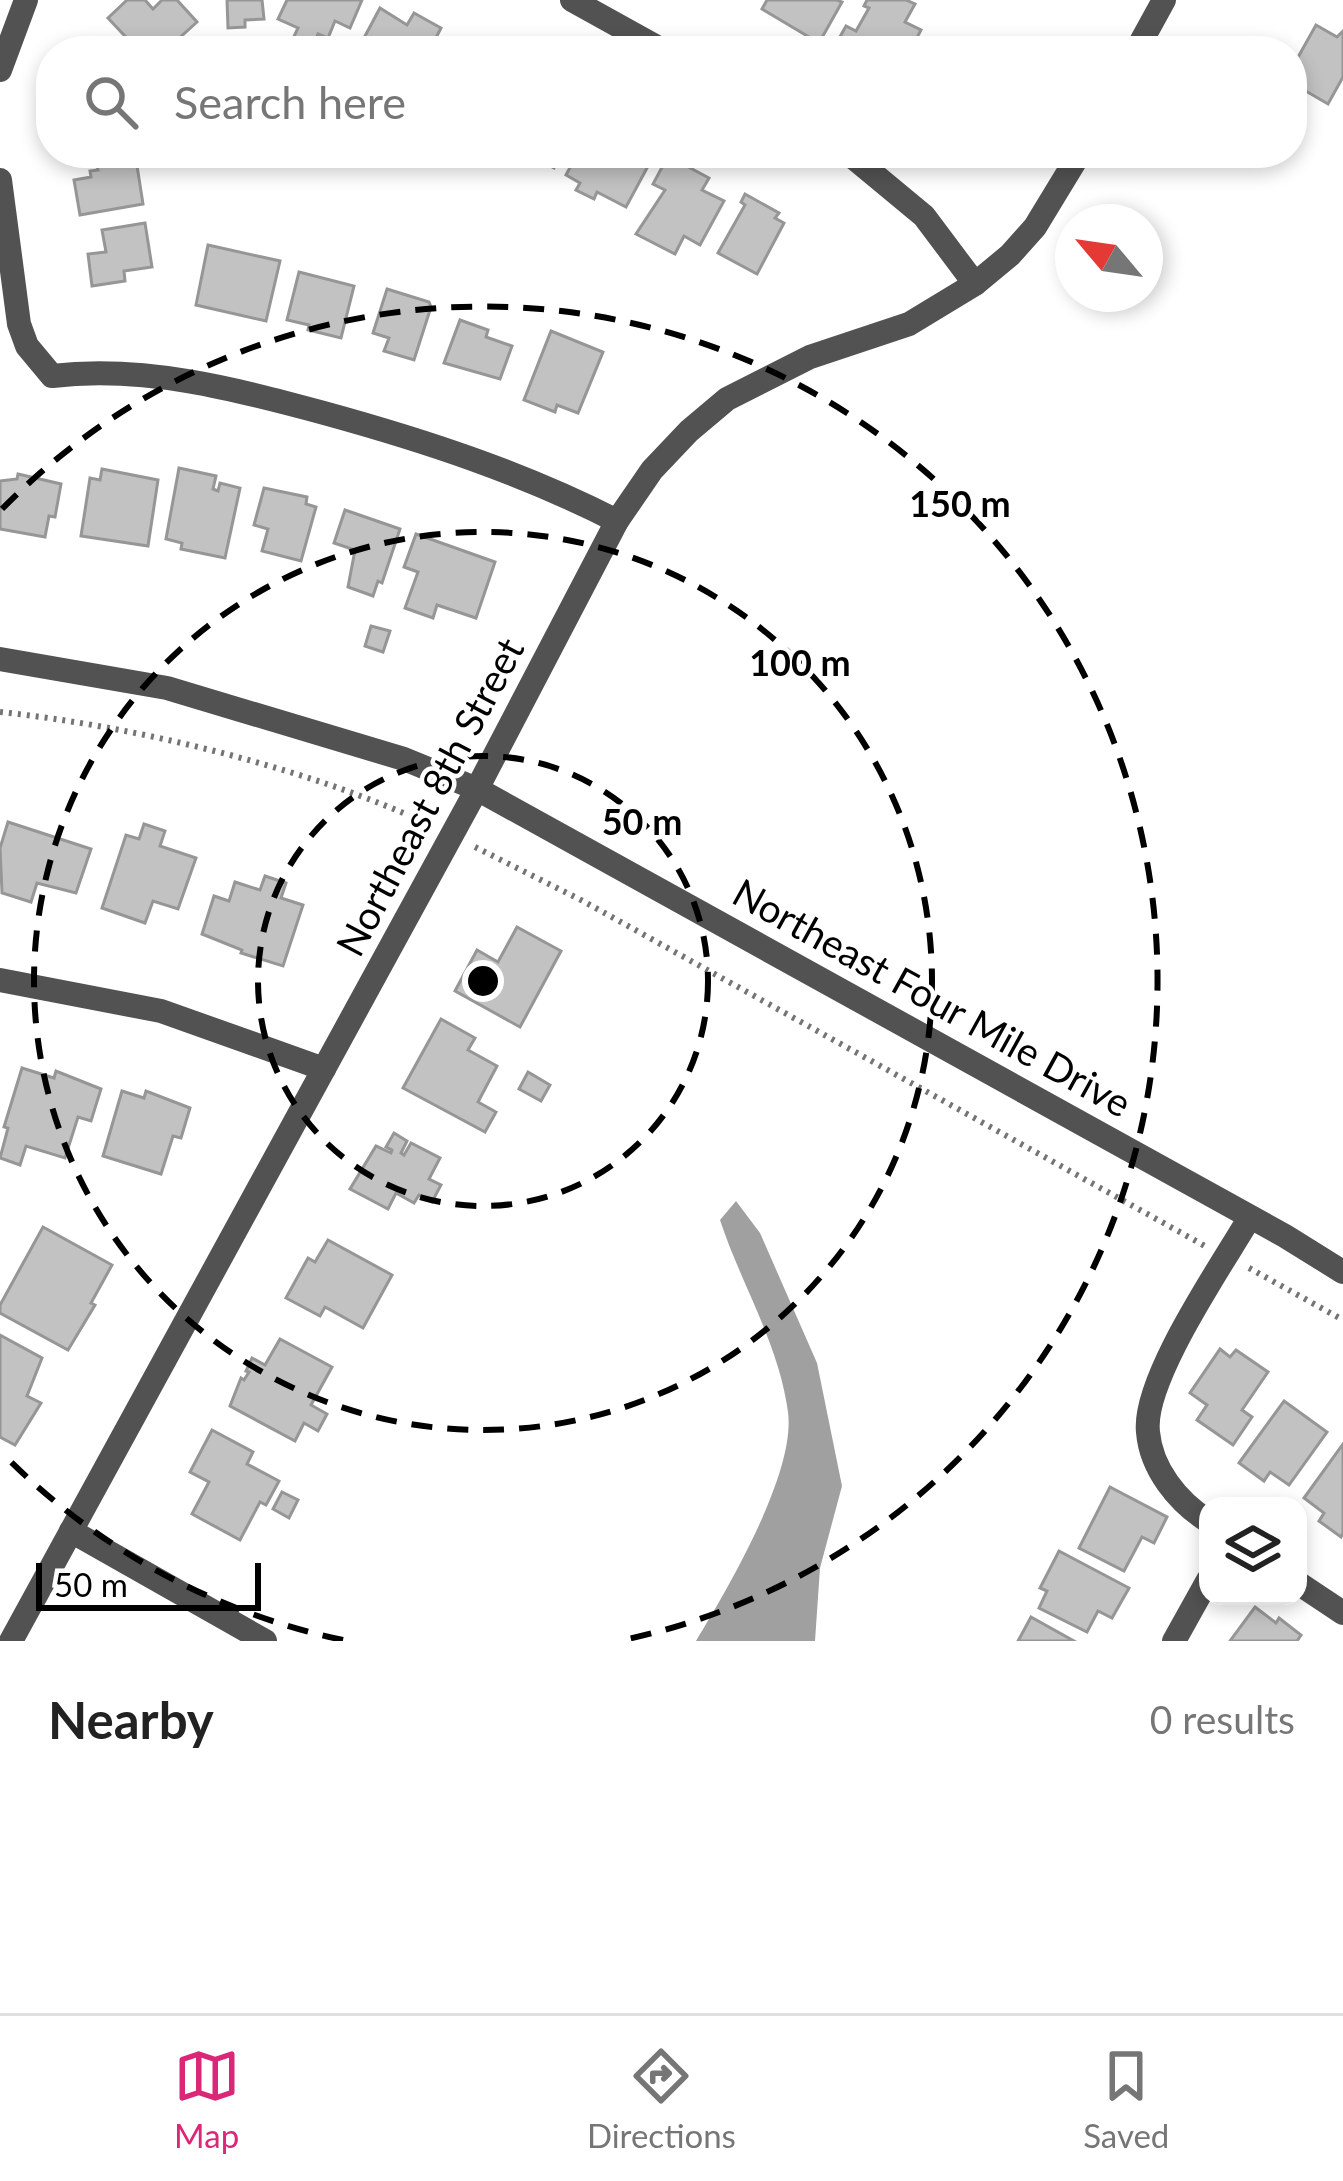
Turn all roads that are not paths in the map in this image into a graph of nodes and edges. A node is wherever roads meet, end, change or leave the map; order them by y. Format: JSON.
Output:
{"nodes":[{"id":1,"x":26,"y":0,"type":"edge"},
{"id":2,"x":572,"y":0,"type":"edge"},
{"id":3,"x":1164,"y":0,"type":"edge"},
{"id":4,"x":637,"y":36,"type":"edge"},
{"id":5,"x":1144,"y":36,"type":"edge"},
{"id":6,"x":0,"y":70,"type":"edge"},
{"id":7,"x":866,"y":168,"type":"edge"},
{"id":8,"x":1071,"y":168,"type":"edge"},
{"id":9,"x":0,"y":180,"type":"edge"},
{"id":10,"x":975,"y":284,"type":"junction"},
{"id":11,"x":617,"y":521,"type":"junction"},
{"id":12,"x":0,"y":659,"type":"edge"},
{"id":13,"x":477,"y":789,"type":"junction"},
{"id":14,"x":0,"y":980,"type":"edge"},
{"id":15,"x":324,"y":1069,"type":"junction"},
{"id":16,"x":1250,"y":1217,"type":"junction"},
{"id":17,"x":1343,"y":1272,"type":"edge"},
{"id":18,"x":1199,"y":1514,"type":"edge"},
{"id":19,"x":71,"y":1532,"type":"junction"},
{"id":20,"x":1307,"y":1588,"type":"edge"},
{"id":21,"x":1199,"y":1596,"type":"edge"},
{"id":22,"x":1343,"y":1613,"type":"edge"},
{"id":23,"x":11,"y":1641,"type":"edge"},
{"id":24,"x":265,"y":1641,"type":"edge"},
{"id":25,"x":1174,"y":1641,"type":"edge"}],
"edges":[{"from":1,"to":6,"type":"street"},
{"from":2,"to":4,"type":"street"},
{"from":3,"to":5,"type":"street"},
{"from":7,"to":10,"type":"street"},
{"from":8,"to":10,"type":"street","name":"Northeast 8th Street"},
{"from":9,"to":11,"type":"street"},
{"from":10,"to":11,"type":"street","name":"Northeast 8th Street"},
{"from":11,"to":13,"type":"street","name":"Northeast 8th Street"},
{"from":12,"to":13,"type":"street","name":"Northeast Four Mile Drive"},
{"from":13,"to":15,"type":"street","name":"Northeast 8th Street"},
{"from":13,"to":16,"type":"street","name":"Northeast Four Mile Drive"},
{"from":14,"to":15,"type":"street"},
{"from":15,"to":19,"type":"street","name":"Northeast 8th Street"},
{"from":16,"to":17,"type":"street","name":"Northeast Four Mile Drive"},
{"from":16,"to":18,"type":"street"},
{"from":19,"to":23,"type":"street","name":"Northeast 8th Street"},
{"from":19,"to":24,"type":"street"},
{"from":20,"to":22,"type":"street"},
{"from":21,"to":25,"type":"street"}]}
